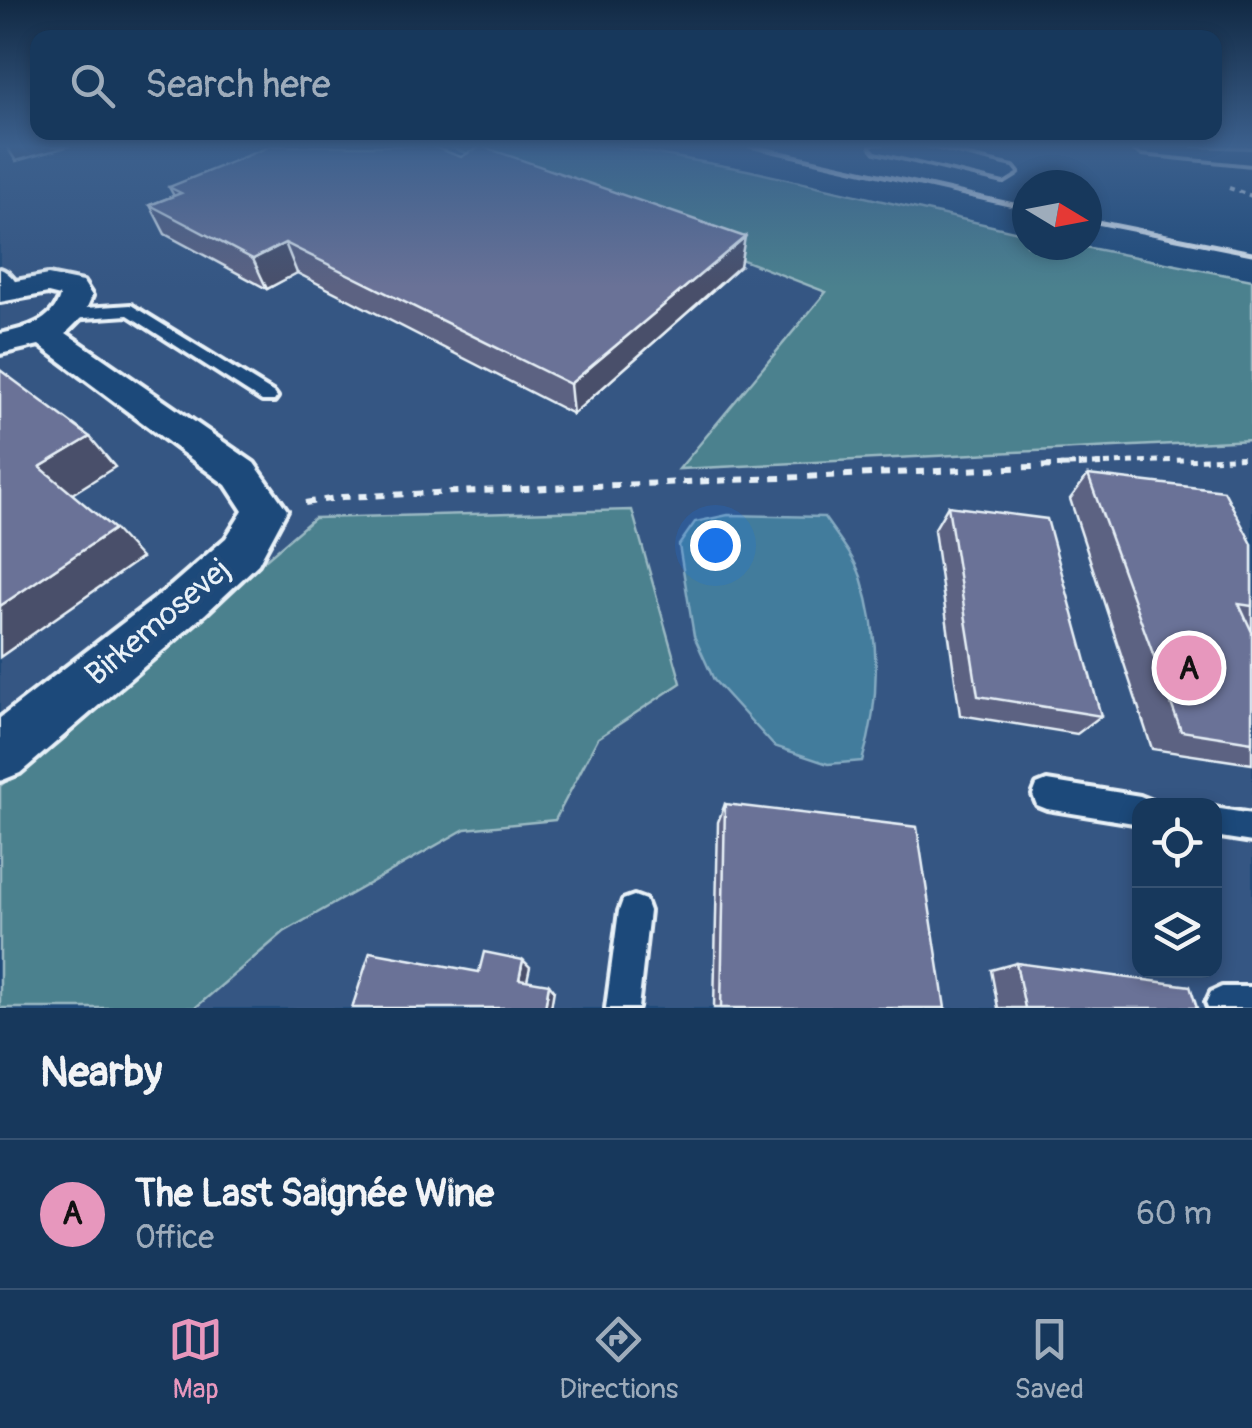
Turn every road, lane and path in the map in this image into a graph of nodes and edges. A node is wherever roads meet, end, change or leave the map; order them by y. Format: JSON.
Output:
{"nodes":[{"id":1,"x":4,"y":285,"type":"edge"},
{"id":2,"x":56,"y":323,"type":"junction"},
{"id":3,"x":0,"y":344,"type":"edge"},
{"id":4,"x":268,"y":397,"type":"dead end"},
{"id":5,"x":1252,"y":456,"type":"edge"},
{"id":6,"x":266,"y":510,"type":"junction"},
{"id":7,"x":0,"y":754,"type":"edge"},
{"id":8,"x":1047,"y":795,"type":"dead end"},
{"id":9,"x":1132,"y":809,"type":"edge"},
{"id":10,"x":1222,"y":823,"type":"edge"},
{"id":11,"x":1252,"y":828,"type":"edge"},
{"id":12,"x":634,"y":911,"type":"dead end"},
{"id":13,"x":622,"y":1008,"type":"edge"}],
"edges":[{"from":1,"to":2,"type":"street"},
{"from":2,"to":3,"type":"street"},
{"from":2,"to":4,"type":"lane"},
{"from":2,"to":6,"type":"street"},
{"from":5,"to":6,"type":"path"},
{"from":6,"to":7,"type":"street","name":"Birkemosevej"},
{"from":8,"to":9,"type":"lane"},
{"from":10,"to":11,"type":"lane"},
{"from":12,"to":13,"type":"lane"}]}
